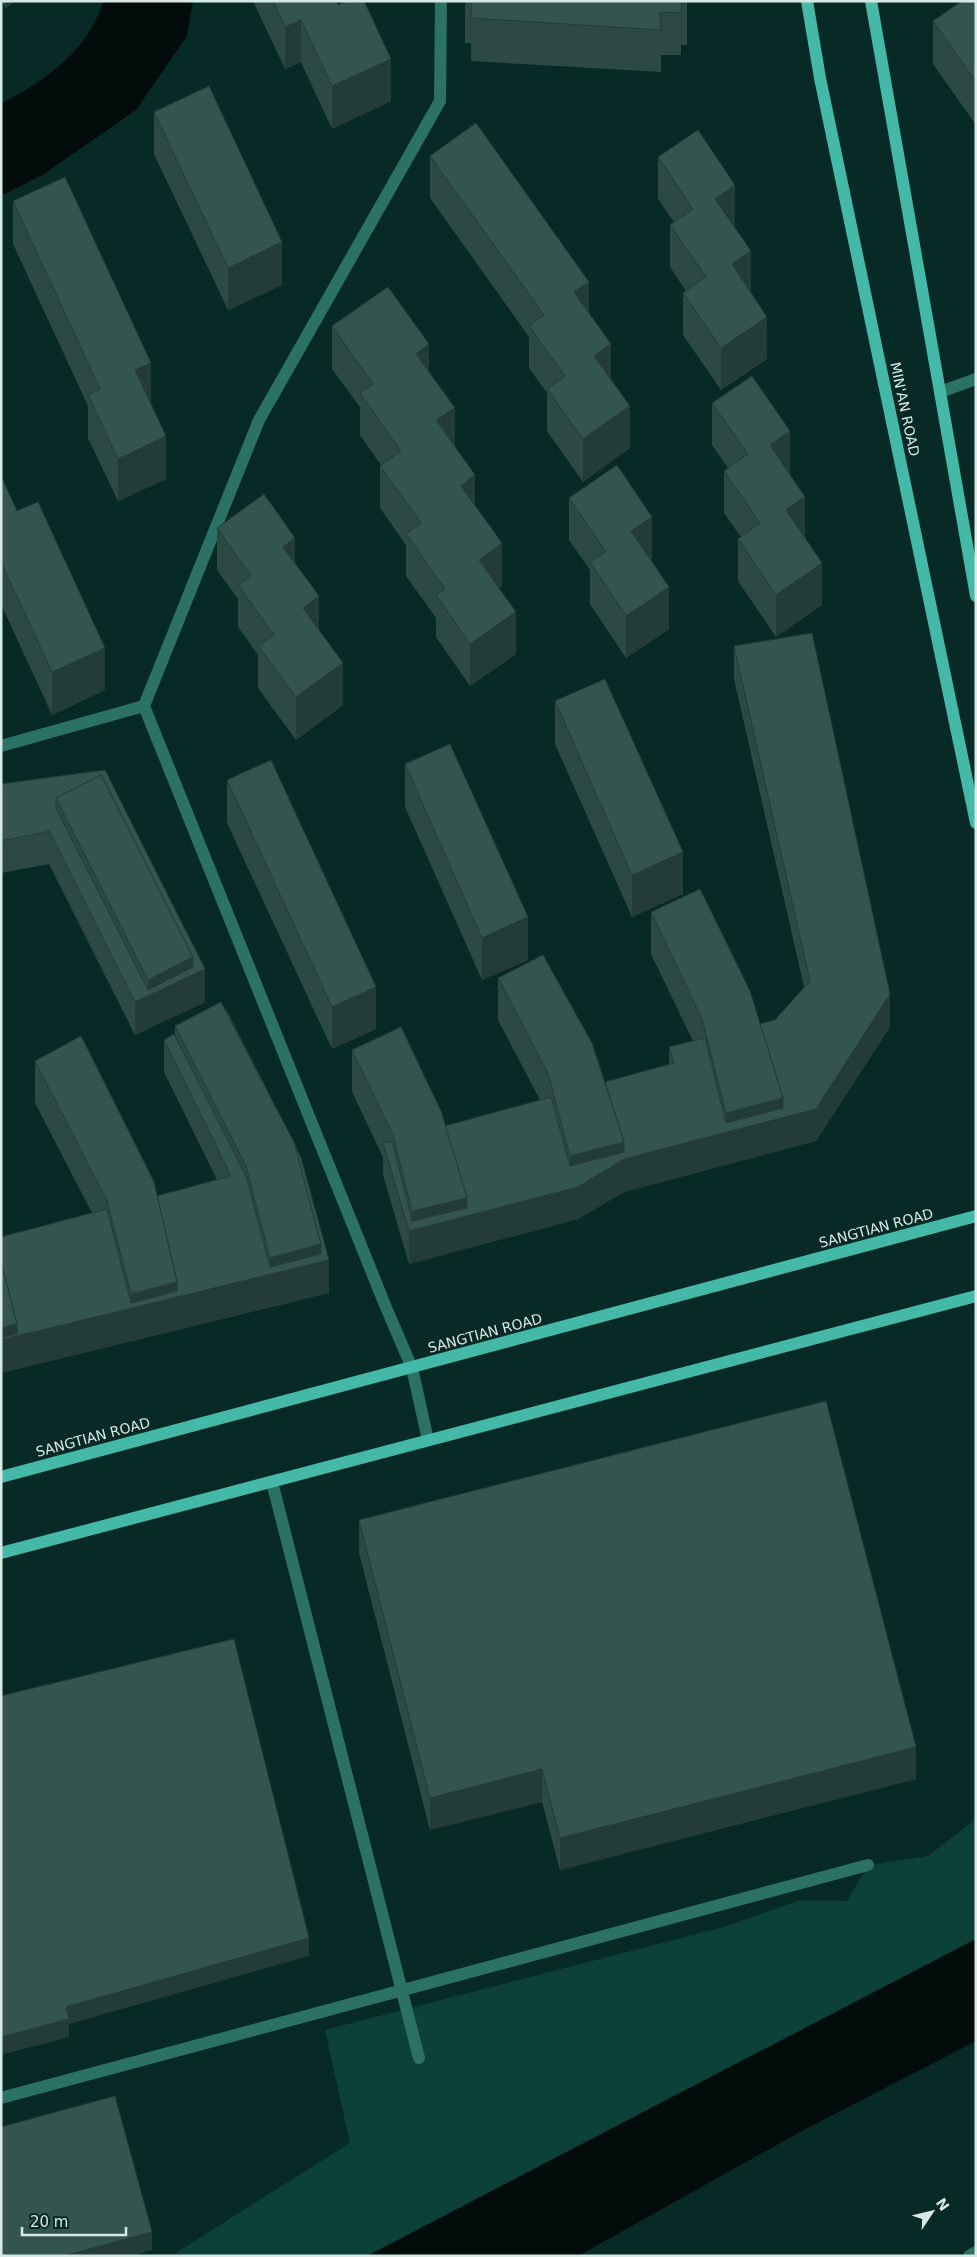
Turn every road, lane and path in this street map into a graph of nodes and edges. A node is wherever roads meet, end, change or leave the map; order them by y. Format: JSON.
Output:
{"nodes":[{"id":1,"x":441,"y":1,"type":"edge"},
{"id":2,"x":807,"y":1,"type":"edge"},
{"id":3,"x":871,"y":1,"type":"edge"},
{"id":4,"x":976,"y":378,"type":"edge"},
{"id":5,"x":940,"y":392,"type":"junction"},
{"id":6,"x":976,"y":596,"type":"edge"},
{"id":7,"x":144,"y":706,"type":"junction"},
{"id":8,"x":1,"y":746,"type":"edge"},
{"id":9,"x":976,"y":823,"type":"edge"},
{"id":10,"x":976,"y":1216,"type":"edge"},
{"id":11,"x":976,"y":1296,"type":"edge"},
{"id":12,"x":412,"y":1368,"type":"junction"},
{"id":13,"x":428,"y":1440,"type":"junction"},
{"id":14,"x":1,"y":1477,"type":"edge"},
{"id":15,"x":272,"y":1482,"type":"junction"},
{"id":16,"x":1,"y":1553,"type":"edge"},
{"id":17,"x":868,"y":1865,"type":"dead end"},
{"id":18,"x":401,"y":1990,"type":"junction"},
{"id":19,"x":419,"y":2058,"type":"dead end"},
{"id":20,"x":1,"y":2098,"type":"edge"},
{"id":21,"x":976,"y":2252,"type":"edge"},
{"id":22,"x":969,"y":2256,"type":"edge"}],
"edges":[{"from":1,"to":7,"type":"street"},
{"from":2,"to":9,"type":"main road","name":"MIN'AN ROAD"},
{"from":3,"to":5,"type":"main road"},
{"from":4,"to":5,"type":"street"},
{"from":5,"to":6,"type":"main road"},
{"from":7,"to":8,"type":"street"},
{"from":7,"to":12,"type":"street"},
{"from":10,"to":12,"type":"main road","name":"SANGTIAN ROAD"},
{"from":11,"to":13,"type":"main road"},
{"from":12,"to":13,"type":"street"},
{"from":12,"to":14,"type":"main road","name":"SANGTIAN ROAD"},
{"from":13,"to":15,"type":"main road"},
{"from":15,"to":16,"type":"main road"},
{"from":15,"to":18,"type":"street"},
{"from":17,"to":18,"type":"street"},
{"from":18,"to":19,"type":"street"},
{"from":18,"to":20,"type":"street"},
{"from":21,"to":22,"type":"street"}]}
